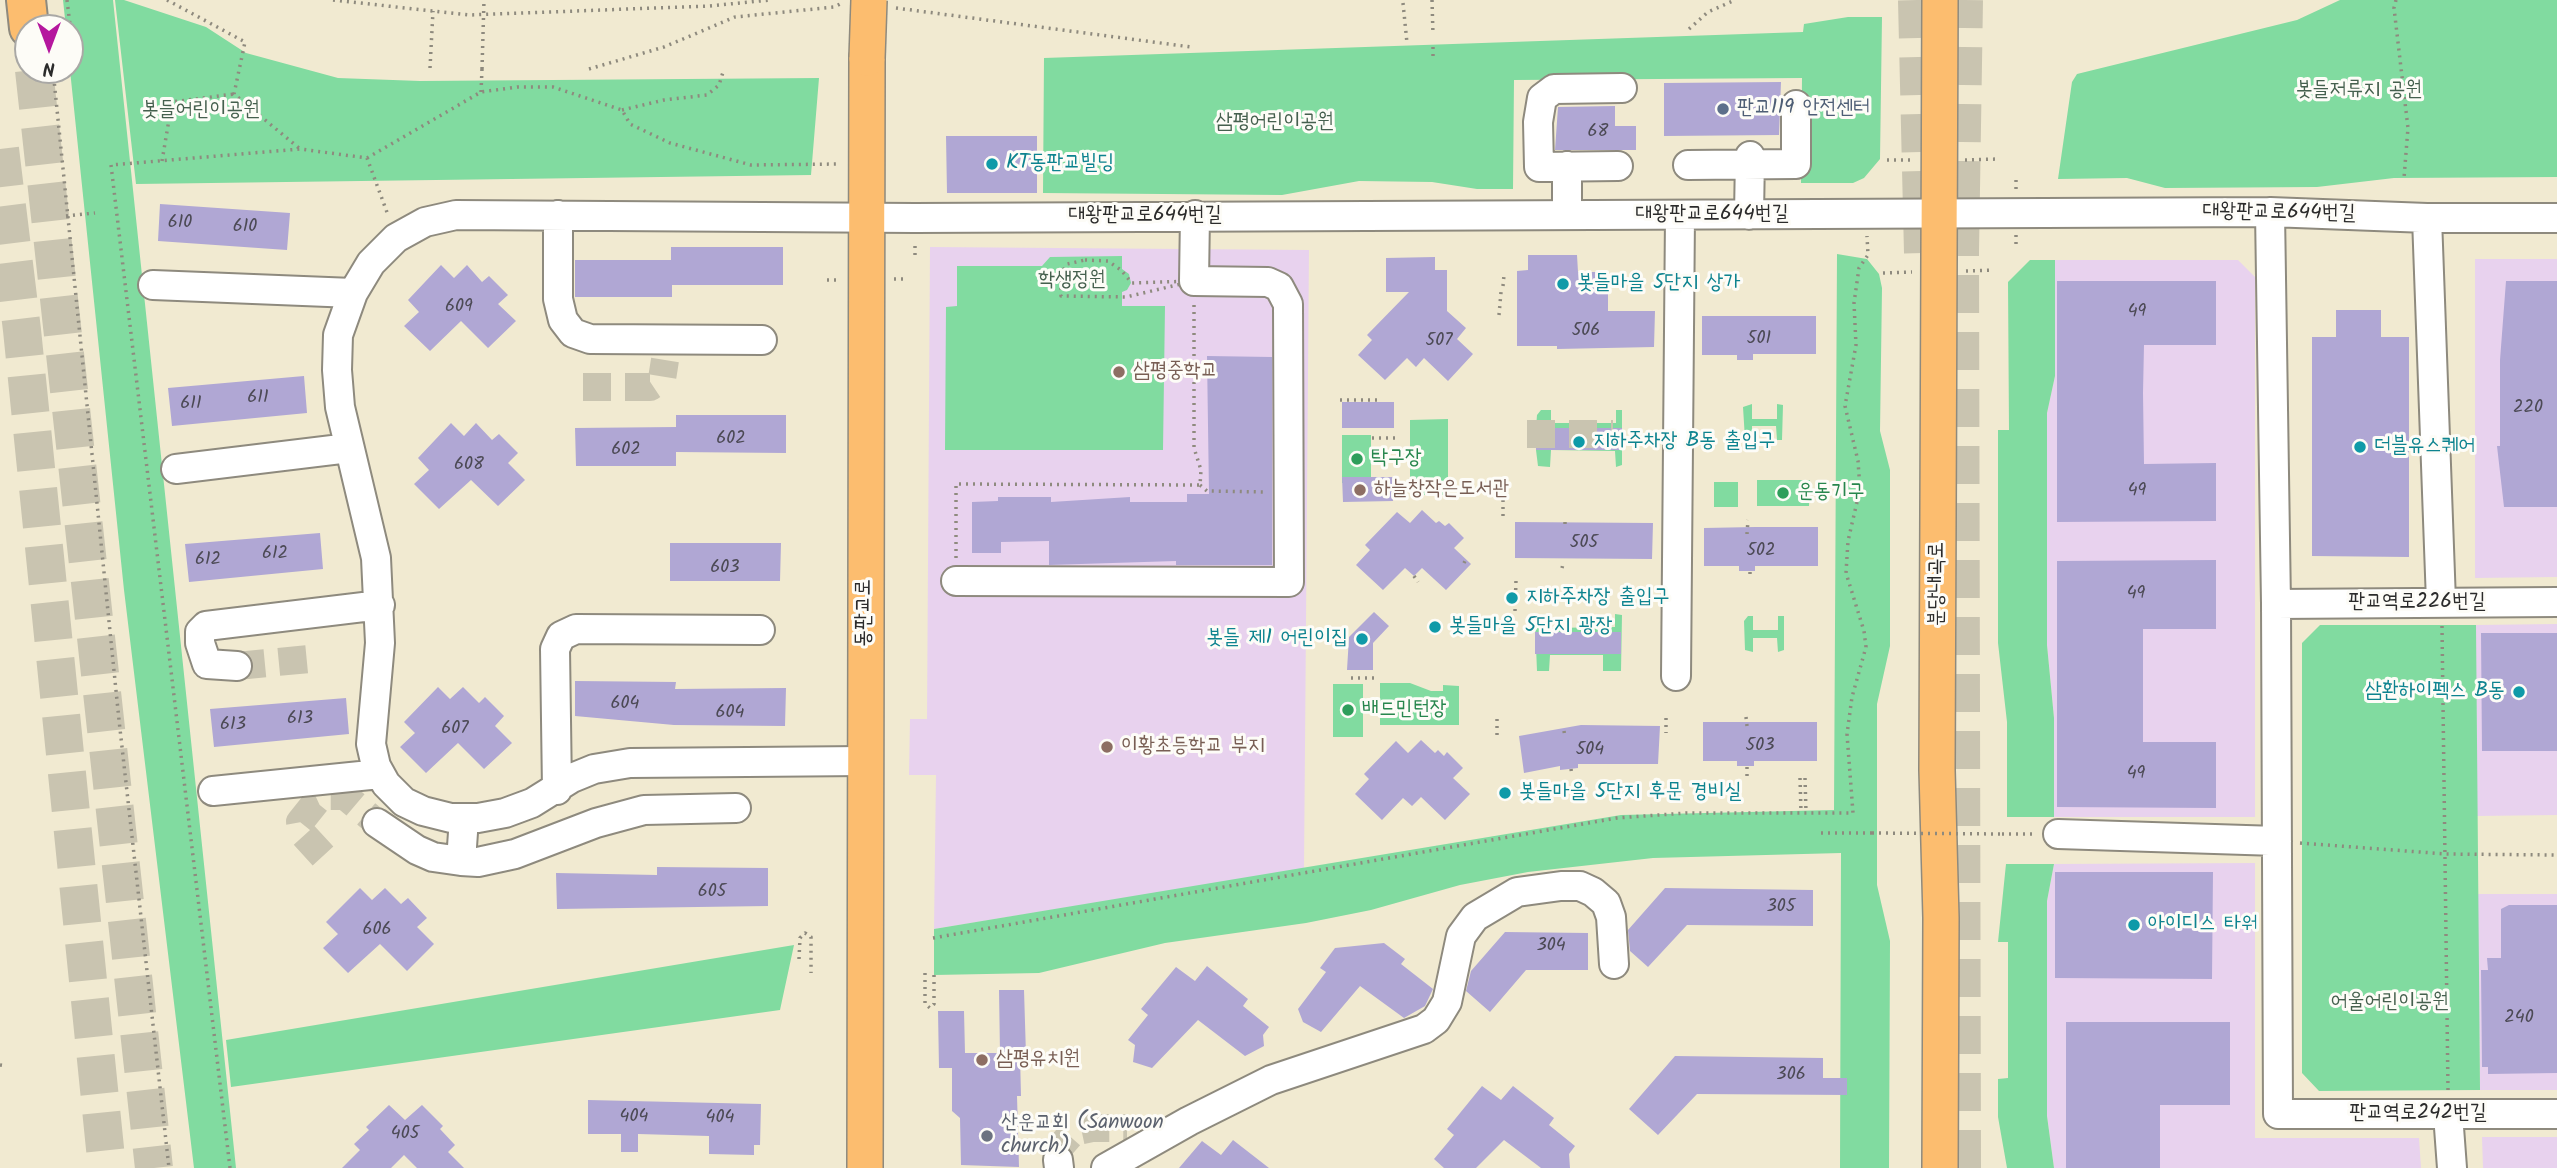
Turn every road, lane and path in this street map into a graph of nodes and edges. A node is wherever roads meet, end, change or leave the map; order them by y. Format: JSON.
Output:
{"nodes":[{"id":1,"x":167,"y":0,"type":"edge"},
{"id":2,"x":333,"y":0,"type":"edge"},
{"id":3,"x":484,"y":0,"type":"edge"},
{"id":4,"x":771,"y":0,"type":"edge"},
{"id":5,"x":845,"y":0,"type":"edge"},
{"id":6,"x":869,"y":0,"type":"edge"},
{"id":7,"x":1432,"y":0,"type":"edge"},
{"id":8,"x":1735,"y":0,"type":"edge"},
{"id":9,"x":1940,"y":0,"type":"edge"},
{"id":10,"x":2396,"y":0,"type":"edge"},
{"id":11,"x":1403,"y":3,"type":"dead end"},
{"id":12,"x":433,"y":11,"type":"junction"},
{"id":13,"x":949,"y":15,"type":"dead end"},
{"id":14,"x":1689,"y":29,"type":"dead end"},
{"id":15,"x":1433,"y":35,"type":"dead end"},
{"id":16,"x":1407,"y":43,"type":"dead end"},
{"id":17,"x":1191,"y":47,"type":"dead end"},
{"id":18,"x":1433,"y":47,"type":"dead end"},
{"id":19,"x":1433,"y":56,"type":"dead end"},
{"id":20,"x":430,"y":68,"type":"dead end"},
{"id":21,"x":589,"y":69,"type":"dead end"},
{"id":22,"x":724,"y":69,"type":"dead end"},
{"id":23,"x":54,"y":84,"type":"edge"},
{"id":24,"x":1622,"y":88,"type":"dead end"},
{"id":25,"x":481,"y":92,"type":"junction"},
{"id":26,"x":234,"y":94,"type":"junction"},
{"id":27,"x":1796,"y":105,"type":"dead end"},
{"id":28,"x":622,"y":110,"type":"junction"},
{"id":29,"x":300,"y":149,"type":"junction"},
{"id":30,"x":367,"y":158,"type":"junction"},
{"id":31,"x":1750,"y":160,"type":"junction"},
{"id":32,"x":162,"y":161,"type":"junction"},
{"id":33,"x":826,"y":164,"type":"dead end"},
{"id":34,"x":1688,"y":165,"type":"dead end"},
{"id":35,"x":1567,"y":166,"type":"junction"},
{"id":36,"x":1618,"y":166,"type":"dead end"},
{"id":37,"x":2404,"y":178,"type":"dead end"},
{"id":38,"x":2270,"y":212,"type":"junction"},
{"id":39,"x":95,"y":214,"type":"dead end"},
{"id":40,"x":558,"y":215,"type":"junction"},
{"id":41,"x":1195,"y":215,"type":"junction"},
{"id":42,"x":1567,"y":215,"type":"junction"},
{"id":43,"x":1680,"y":215,"type":"junction"},
{"id":44,"x":1749,"y":215,"type":"junction"},
{"id":45,"x":1941,"y":215,"type":"junction"},
{"id":46,"x":66,"y":216,"type":"junction"},
{"id":47,"x":866,"y":218,"type":"junction"},
{"id":48,"x":2427,"y":218,"type":"junction"},
{"id":49,"x":2557,"y":218,"type":"edge"},
{"id":50,"x":396,"y":238,"type":"junction"},
{"id":51,"x":1868,"y":256,"type":"dead end"},
{"id":52,"x":1504,"y":275,"type":"dead end"},
{"id":53,"x":1194,"y":281,"type":"junction"},
{"id":54,"x":153,"y":285,"type":"dead end"},
{"id":55,"x":1503,"y":286,"type":"dead end"},
{"id":56,"x":1501,"y":292,"type":"dead end"},
{"id":57,"x":353,"y":293,"type":"junction"},
{"id":58,"x":1499,"y":315,"type":"dead end"},
{"id":59,"x":762,"y":341,"type":"dead end"},
{"id":60,"x":1340,"y":400,"type":"dead end"},
{"id":61,"x":1381,"y":400,"type":"dead end"},
{"id":62,"x":1372,"y":438,"type":"dead end"},
{"id":63,"x":1396,"y":438,"type":"dead end"},
{"id":64,"x":349,"y":448,"type":"junction"},
{"id":65,"x":1383,"y":464,"type":"dead end"},
{"id":66,"x":176,"y":469,"type":"dead end"},
{"id":67,"x":1383,"y":470,"type":"dead end"},
{"id":68,"x":1200,"y":485,"type":"junction"},
{"id":69,"x":1288,"y":492,"type":"junction"},
{"id":70,"x":1503,"y":493,"type":"dead end"},
{"id":71,"x":1503,"y":518,"type":"dead end"},
{"id":72,"x":1748,"y":520,"type":"dead end"},
{"id":73,"x":1747,"y":534,"type":"dead end"},
{"id":74,"x":1414,"y":576,"type":"dead end"},
{"id":75,"x":1516,"y":580,"type":"dead end"},
{"id":76,"x":956,"y":581,"type":"joint"},
{"id":77,"x":1418,"y":582,"type":"dead end"},
{"id":78,"x":2557,"y":602,"type":"edge"},
{"id":79,"x":2441,"y":603,"type":"junction"},
{"id":80,"x":2276,"y":604,"type":"junction"},
{"id":81,"x":380,"y":605,"type":"junction"},
{"id":82,"x":1515,"y":611,"type":"dead end"},
{"id":83,"x":760,"y":630,"type":"dead end"},
{"id":84,"x":237,"y":666,"type":"tunnel mouth"},
{"id":85,"x":1676,"y":676,"type":"dead end"},
{"id":86,"x":1351,"y":678,"type":"dead end"},
{"id":87,"x":1374,"y":678,"type":"dead end"},
{"id":88,"x":1746,"y":717,"type":"dead end"},
{"id":89,"x":1666,"y":718,"type":"dead end"},
{"id":90,"x":1497,"y":719,"type":"dead end"},
{"id":91,"x":1747,"y":726,"type":"dead end"},
{"id":92,"x":1564,"y":731,"type":"dead end"},
{"id":93,"x":1666,"y":733,"type":"dead end"},
{"id":94,"x":1565,"y":737,"type":"dead end"},
{"id":95,"x":1497,"y":739,"type":"dead end"},
{"id":96,"x":864,"y":761,"type":"junction"},
{"id":97,"x":1747,"y":767,"type":"dead end"},
{"id":98,"x":1571,"y":769,"type":"dead end"},
{"id":99,"x":380,"y":774,"type":"junction"},
{"id":100,"x":1572,"y":775,"type":"dead end"},
{"id":101,"x":1747,"y":778,"type":"dead end"},
{"id":102,"x":1802,"y":778,"type":"dead end"},
{"id":103,"x":557,"y":790,"type":"junction"},
{"id":104,"x":213,"y":791,"type":"dead end"},
{"id":105,"x":736,"y":808,"type":"dead end"},
{"id":106,"x":1804,"y":813,"type":"junction"},
{"id":107,"x":464,"y":818,"type":"junction"},
{"id":108,"x":377,"y":822,"type":"tunnel mouth"},
{"id":109,"x":1821,"y":833,"type":"dead end"},
{"id":110,"x":2058,"y":834,"type":"joint"},
{"id":111,"x":2277,"y":841,"type":"junction"},
{"id":112,"x":2446,"y":855,"type":"junction"},
{"id":113,"x":2557,"y":855,"type":"edge"},
{"id":114,"x":460,"y":861,"type":"junction"},
{"id":115,"x":933,"y":938,"type":"dead end"},
{"id":116,"x":799,"y":959,"type":"dead end"},
{"id":117,"x":1614,"y":964,"type":"dead end"},
{"id":118,"x":934,"y":971,"type":"dead end"},
{"id":119,"x":811,"y":973,"type":"dead end"},
{"id":120,"x":925,"y":974,"type":"dead end"},
{"id":121,"x":0,"y":1065,"type":"edge"},
{"id":122,"x":6,"y":1066,"type":"dead end"},
{"id":123,"x":2448,"y":1114,"type":"junction"},
{"id":124,"x":2557,"y":1114,"type":"edge"},
{"id":125,"x":1937,"y":1164,"type":"edge"},
{"id":126,"x":169,"y":1168,"type":"edge"},
{"id":127,"x":230,"y":1168,"type":"edge"},
{"id":128,"x":865,"y":1168,"type":"edge"},
{"id":129,"x":1106,"y":1168,"type":"edge"},
{"id":130,"x":2452,"y":1168,"type":"edge"}],
"edges":[{"from":1,"to":26,"type":"path"},
{"from":2,"to":12,"type":"path"},
{"from":3,"to":25,"type":"path","bridge":true},
{"from":4,"to":12,"type":"path"},
{"from":5,"to":21,"type":"path"},
{"from":6,"to":47,"type":"main road","name":"동판교로","bridge":true},
{"from":7,"to":15,"type":"path"},
{"from":8,"to":14,"type":"path"},
{"from":9,"to":45,"type":"main road","name":"분당내곡로"},
{"from":10,"to":37,"type":"path"},
{"from":11,"to":16,"type":"path"},
{"from":12,"to":20,"type":"path"},
{"from":13,"to":17,"type":"path"},
{"from":18,"to":19,"type":"path"},
{"from":22,"to":28,"type":"path"},
{"from":23,"to":46,"type":"path"},
{"from":24,"to":35,"type":"street"},
{"from":25,"to":28,"type":"path"},
{"from":25,"to":30,"type":"path"},
{"from":26,"to":29,"type":"path"},
{"from":26,"to":32,"type":"path"},
{"from":27,"to":31,"type":"street"},
{"from":28,"to":33,"type":"path"},
{"from":29,"to":30,"type":"path"},
{"from":29,"to":32,"type":"path"},
{"from":30,"to":50,"type":"path"},
{"from":31,"to":34,"type":"street"},
{"from":31,"to":44,"type":"street"},
{"from":32,"to":127,"type":"path"},
{"from":35,"to":36,"type":"street"},
{"from":35,"to":42,"type":"street"},
{"from":38,"to":45,"type":"street","name":"대왕판교로644번길"},
{"from":38,"to":48,"type":"street","name":"대왕판교로644번길"},
{"from":38,"to":80,"type":"street"},
{"from":39,"to":46,"type":"path"},
{"from":40,"to":47,"type":"street","name":"대왕판교로644번길"},
{"from":40,"to":50,"type":"street","name":"대왕판교로644번길"},
{"from":40,"to":59,"type":"street"},
{"from":41,"to":42,"type":"street","name":"대왕판교로644번길"},
{"from":41,"to":47,"type":"street","name":"대왕판교로644번길"},
{"from":41,"to":53,"type":"street"},
{"from":42,"to":43,"type":"street","name":"대왕판교로644번길"},
{"from":43,"to":44,"type":"street","name":"대왕판교로644번길"},
{"from":43,"to":85,"type":"street"},
{"from":44,"to":45,"type":"street","name":"대왕판교로644번길"},
{"from":45,"to":125,"type":"main road","name":"분당내곡로"},
{"from":46,"to":126,"type":"path"},
{"from":47,"to":96,"type":"main road","name":"동판교로"},
{"from":48,"to":49,"type":"street","name":"대왕판교로644번길"},
{"from":48,"to":79,"type":"street"},
{"from":50,"to":57,"type":"street","name":"대왕판교로644번길"},
{"from":51,"to":106,"type":"path"},
{"from":52,"to":55,"type":"path"},
{"from":53,"to":53,"type":"path"},
{"from":53,"to":68,"type":"path"},
{"from":53,"to":69,"type":"street"},
{"from":54,"to":57,"type":"street"},
{"from":56,"to":58,"type":"path"},
{"from":57,"to":64,"type":"street","name":"대왕판교로644번길"},
{"from":60,"to":61,"type":"path"},
{"from":62,"to":63,"type":"path"},
{"from":64,"to":66,"type":"street"},
{"from":64,"to":81,"type":"street","name":"대왕판교로644번길"},
{"from":65,"to":67,"type":"path"},
{"from":68,"to":69,"type":"path"},
{"from":68,"to":76,"type":"path"},
{"from":69,"to":76,"type":"street"},
{"from":70,"to":71,"type":"path"},
{"from":72,"to":73,"type":"path"},
{"from":74,"to":77,"type":"path"},
{"from":75,"to":82,"type":"path"},
{"from":78,"to":79,"type":"street","name":"판교역로226번길"},
{"from":79,"to":80,"type":"street","name":"판교역로226번길"},
{"from":79,"to":112,"type":"path"},
{"from":80,"to":111,"type":"street"},
{"from":81,"to":84,"type":"street"},
{"from":81,"to":99,"type":"street","name":"대왕판교로644번길"},
{"from":83,"to":103,"type":"street"},
{"from":86,"to":87,"type":"path"},
{"from":88,"to":91,"type":"path"},
{"from":89,"to":93,"type":"path"},
{"from":90,"to":95,"type":"path"},
{"from":92,"to":94,"type":"path"},
{"from":96,"to":103,"type":"street"},
{"from":96,"to":128,"type":"main road","name":"동판교로"},
{"from":97,"to":101,"type":"path"},
{"from":98,"to":100,"type":"path"},
{"from":99,"to":104,"type":"street"},
{"from":99,"to":107,"type":"street"},
{"from":102,"to":106,"type":"path"},
{"from":103,"to":107,"type":"street"},
{"from":105,"to":114,"type":"street"},
{"from":106,"to":115,"type":"path"},
{"from":107,"to":114,"type":"street"},
{"from":108,"to":114,"type":"street"},
{"from":109,"to":110,"type":"path","bridge":true},
{"from":110,"to":111,"type":"street"},
{"from":111,"to":112,"type":"path"},
{"from":111,"to":123,"type":"street","name":"판교역로242번길"},
{"from":112,"to":113,"type":"path"},
{"from":112,"to":123,"type":"path"},
{"from":116,"to":119,"type":"path"},
{"from":117,"to":129,"type":"street"},
{"from":118,"to":120,"type":"path"},
{"from":121,"to":122,"type":"path"},
{"from":123,"to":124,"type":"street","name":"판교역로242번길"},
{"from":123,"to":130,"type":"street"}]}
